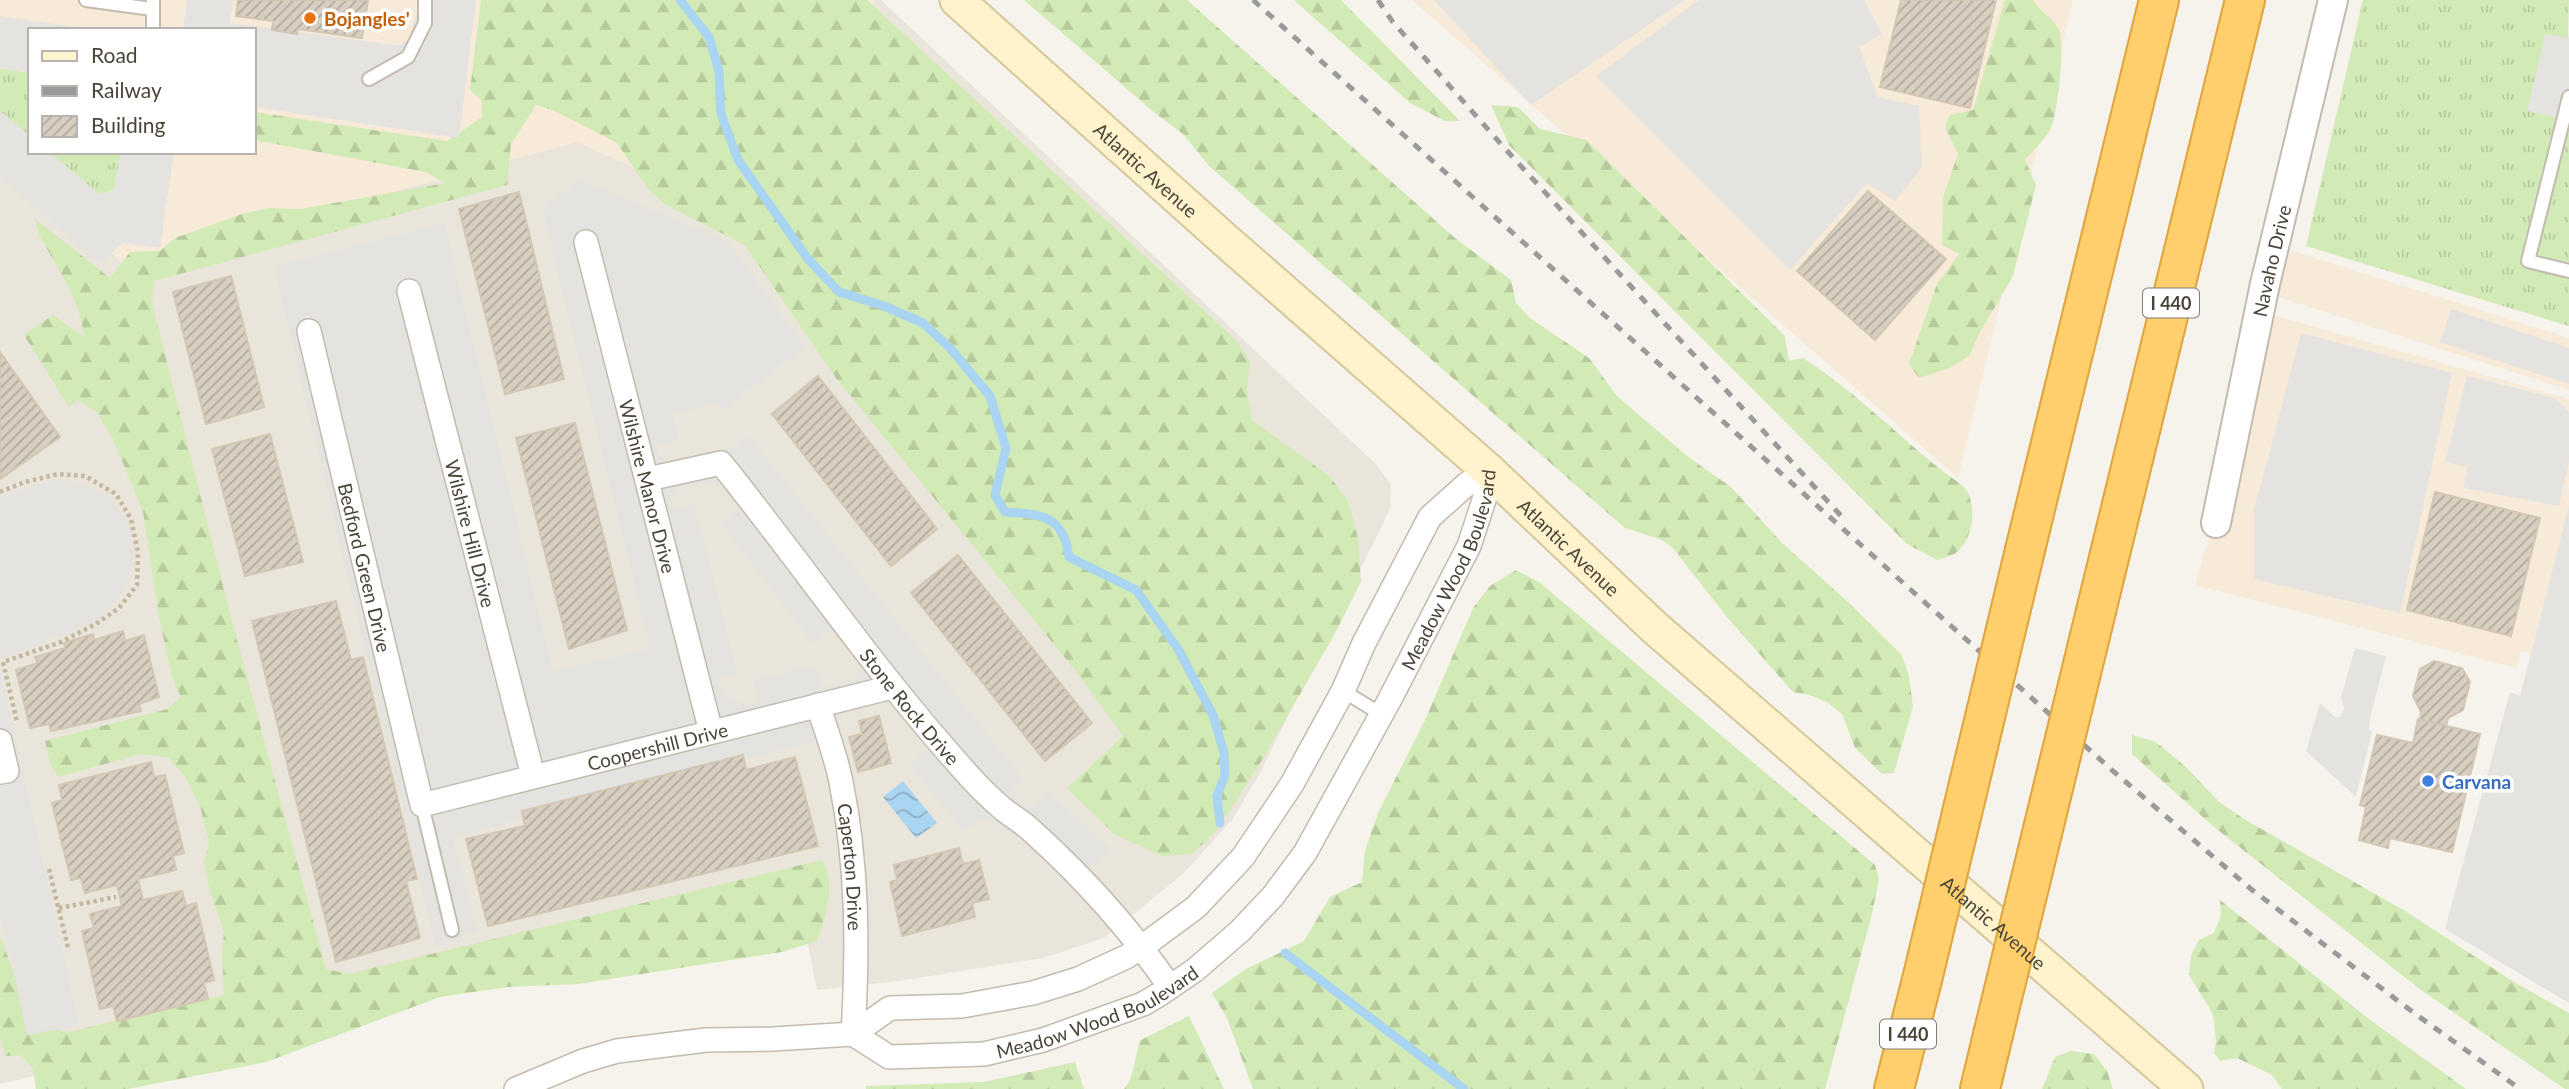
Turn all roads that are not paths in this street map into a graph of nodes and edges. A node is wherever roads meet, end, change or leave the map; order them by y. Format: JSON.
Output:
{"nodes":[{"id":1,"x":86,"y":0,"type":"edge"},
{"id":2,"x":425,"y":0,"type":"edge"},
{"id":3,"x":957,"y":0,"type":"edge"},
{"id":4,"x":2159,"y":0,"type":"edge"},
{"id":5,"x":2245,"y":0,"type":"edge"},
{"id":6,"x":2333,"y":0,"type":"edge"},
{"id":7,"x":153,"y":4,"type":"edge"},
{"id":8,"x":153,"y":28,"type":"edge"},
{"id":9,"x":369,"y":79,"type":"dead end"},
{"id":10,"x":2569,"y":97,"type":"edge"},
{"id":11,"x":586,"y":242,"type":"dead end"},
{"id":12,"x":2569,"y":271,"type":"edge"},
{"id":13,"x":409,"y":291,"type":"dead end"},
{"id":14,"x":309,"y":331,"type":"dead end"},
{"id":15,"x":1488,"y":470,"type":"junction"},
{"id":16,"x":648,"y":479,"type":"junction"},
{"id":17,"x":2216,"y":523,"type":"dead end"},
{"id":18,"x":892,"y":687,"type":"junction"},
{"id":19,"x":1343,"y":691,"type":"junction"},
{"id":20,"x":818,"y":705,"type":"junction"},
{"id":21,"x":1381,"y":714,"type":"junction"},
{"id":22,"x":710,"y":732,"type":"junction"},
{"id":23,"x":0,"y":741,"type":"edge"},
{"id":24,"x":0,"y":772,"type":"edge"},
{"id":25,"x":533,"y":776,"type":"junction"},
{"id":26,"x":422,"y":805,"type":"junction"},
{"id":27,"x":452,"y":930,"type":"dead end"},
{"id":28,"x":1142,"y":947,"type":"junction"},
{"id":29,"x":1170,"y":987,"type":"junction"},
{"id":30,"x":853,"y":1034,"type":"junction"},
{"id":31,"x":516,"y":1089,"type":"edge"},
{"id":32,"x":1894,"y":1089,"type":"edge"},
{"id":33,"x":1980,"y":1089,"type":"edge"},
{"id":34,"x":2186,"y":1089,"type":"edge"}],
"edges":[{"from":1,"to":7,"type":"lane"},
{"from":2,"to":9,"type":"lane"},
{"from":3,"to":15,"type":"main road","name":"Atlantic Avenue"},
{"from":4,"to":32,"type":"highway","number":"I 440","bridge":true},
{"from":5,"to":33,"type":"highway","number":"I 440","bridge":true},
{"from":6,"to":17,"type":"street","name":"Navaho Drive"},
{"from":7,"to":8,"type":"lane"},
{"from":10,"to":12,"type":"lane"},
{"from":11,"to":16,"type":"street","name":"Wilshire Manor Drive"},
{"from":13,"to":25,"type":"street","name":"Wilshire Hill Drive"},
{"from":14,"to":26,"type":"street","name":"Bedford Green Drive"},
{"from":15,"to":19,"type":"street","name":"Meadow Wood Boulevard"},
{"from":15,"to":21,"type":"street","name":"Meadow Wood Boulevard"},
{"from":15,"to":34,"type":"main road","name":"Atlantic Avenue"},
{"from":16,"to":18,"type":"street","name":"Stone Rock Drive"},
{"from":16,"to":22,"type":"street","name":"Wilshire Manor Drive"},
{"from":18,"to":20,"type":"street","name":"Coopershill Drive"},
{"from":18,"to":28,"type":"street","name":"Stone Rock Drive"},
{"from":19,"to":21,"type":"lane"},
{"from":19,"to":28,"type":"street","name":"Meadow Wood Boulevard"},
{"from":20,"to":22,"type":"street","name":"Coopershill Drive"},
{"from":20,"to":30,"type":"street","name":"Caperton Drive"},
{"from":21,"to":29,"type":"street","name":"Meadow Wood Boulevard"},
{"from":22,"to":25,"type":"street","name":"Coopershill Drive"},
{"from":23,"to":24,"type":"street"},
{"from":25,"to":26,"type":"street","name":"Coopershill Drive"},
{"from":26,"to":27,"type":"lane"},
{"from":28,"to":29,"type":"street","name":"Stone Rock Drive"},
{"from":28,"to":30,"type":"street","name":"Meadow Wood Boulevard"},
{"from":29,"to":30,"type":"street","name":"Meadow Wood Boulevard"},
{"from":30,"to":31,"type":"street"}]}
